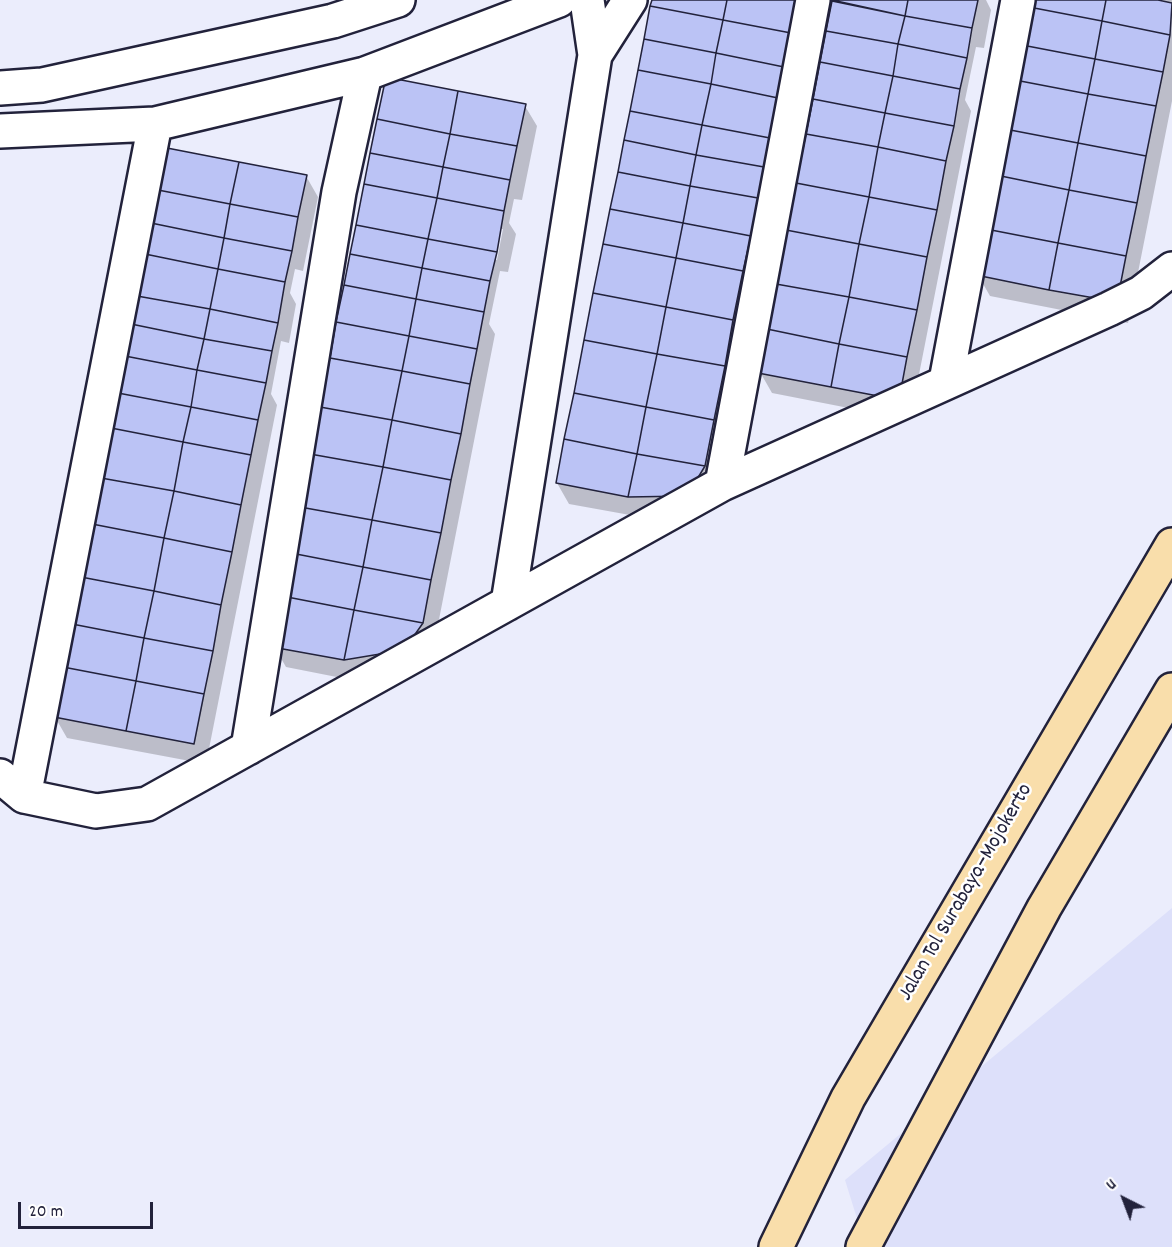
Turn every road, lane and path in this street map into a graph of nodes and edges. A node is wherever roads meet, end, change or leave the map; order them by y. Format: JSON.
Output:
{"nodes":[{"id":1,"x":398,"y":0,"type":"edge"},
{"id":2,"x":559,"y":0,"type":"edge"},
{"id":3,"x":587,"y":0,"type":"edge"},
{"id":4,"x":630,"y":0,"type":"edge"},
{"id":5,"x":813,"y":0,"type":"edge"},
{"id":6,"x":1018,"y":0,"type":"edge"},
{"id":7,"x":595,"y":55,"type":"junction"},
{"id":8,"x":365,"y":75,"type":"junction"},
{"id":9,"x":0,"y":88,"type":"edge"},
{"id":10,"x":156,"y":124,"type":"junction"},
{"id":11,"x":0,"y":131,"type":"edge"},
{"id":12,"x":1172,"y":269,"type":"edge"},
{"id":13,"x":946,"y":381,"type":"junction"},
{"id":14,"x":722,"y":484,"type":"junction"},
{"id":15,"x":1172,"y":545,"type":"edge"},
{"id":16,"x":508,"y":603,"type":"junction"},
{"id":17,"x":1172,"y":690,"type":"edge"},
{"id":18,"x":248,"y":748,"type":"junction"},
{"id":19,"x":12,"y":786,"type":"edge"},
{"id":20,"x":776,"y":1247,"type":"edge"},
{"id":21,"x":863,"y":1247,"type":"edge"}],
"edges":[{"from":1,"to":9,"type":"street"},
{"from":2,"to":8,"type":"street"},
{"from":3,"to":7,"type":"street"},
{"from":4,"to":7,"type":"street"},
{"from":5,"to":14,"type":"street"},
{"from":6,"to":13,"type":"street"},
{"from":7,"to":16,"type":"street"},
{"from":8,"to":10,"type":"street"},
{"from":8,"to":18,"type":"street"},
{"from":10,"to":11,"type":"street"},
{"from":10,"to":19,"type":"street"},
{"from":12,"to":13,"type":"street"},
{"from":13,"to":14,"type":"street"},
{"from":14,"to":16,"type":"street"},
{"from":15,"to":20,"type":"highway","name":"Jalan Tol Surabaya–Mojokerto"},
{"from":16,"to":18,"type":"street"},
{"from":17,"to":21,"type":"highway"},
{"from":18,"to":19,"type":"street"}]}
